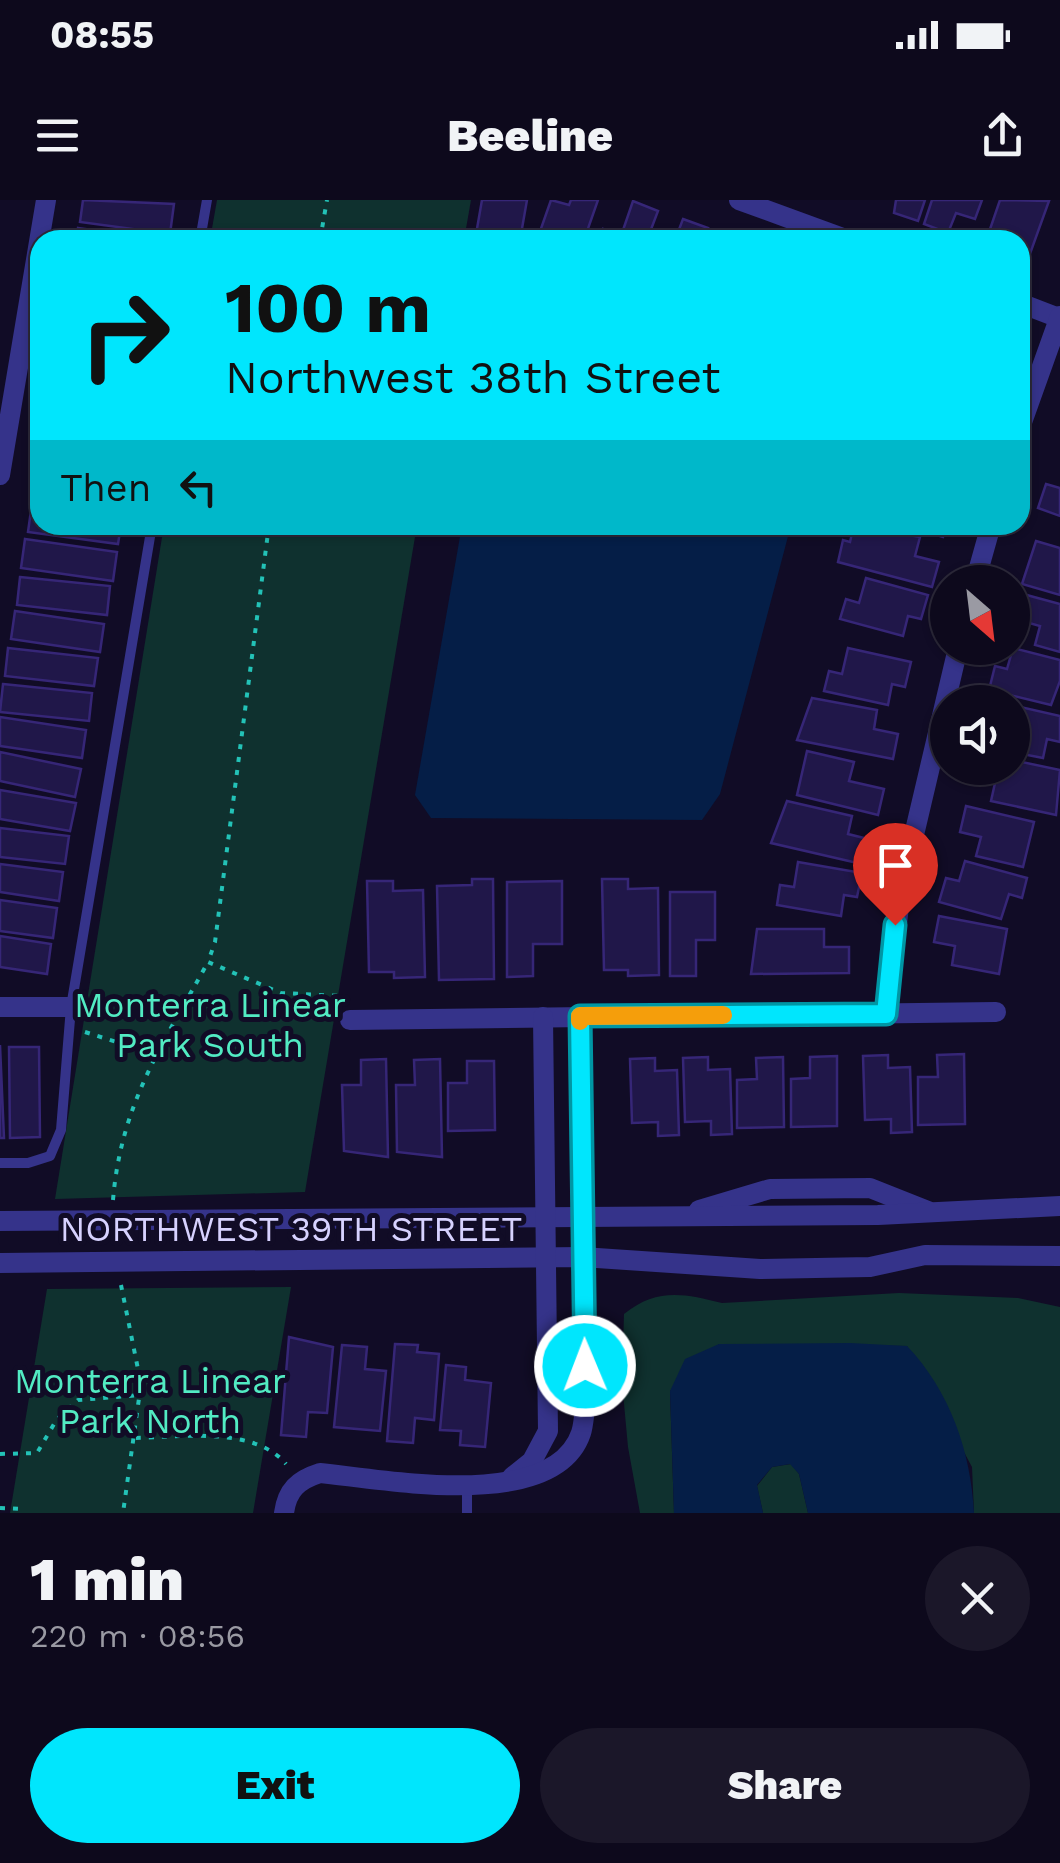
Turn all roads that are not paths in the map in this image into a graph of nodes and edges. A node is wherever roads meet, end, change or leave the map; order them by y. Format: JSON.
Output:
{"nodes":[{"id":1,"x":46,"y":200,"type":"edge"},
{"id":2,"x":207,"y":200,"type":"edge"},
{"id":3,"x":739,"y":200,"type":"edge"},
{"id":4,"x":43,"y":230,"type":"edge"},
{"id":5,"x":202,"y":230,"type":"edge"},
{"id":6,"x":821,"y":230,"type":"edge"},
{"id":7,"x":1030,"y":306,"type":"edge"},
{"id":8,"x":1060,"y":317,"type":"edge"},
{"id":9,"x":30,"y":327,"type":"edge"},
{"id":10,"x":1030,"y":400,"type":"edge"},
{"id":11,"x":0,"y":475,"type":"edge"},
{"id":12,"x":150,"y":535,"type":"edge"},
{"id":13,"x":988,"y":535,"type":"edge"},
{"id":14,"x":980,"y":565,"type":"edge"},
{"id":15,"x":954,"y":665,"type":"edge"},
{"id":16,"x":0,"y":1008,"type":"edge"},
{"id":17,"x":71,"y":1008,"type":"junction"},
{"id":18,"x":996,"y":1012,"type":"dead end"},
{"id":19,"x":886,"y":1014,"type":"junction"},
{"id":20,"x":580,"y":1016,"type":"junction"},
{"id":21,"x":543,"y":1017,"type":"junction"},
{"id":22,"x":350,"y":1020,"type":"dead end"},
{"id":23,"x":0,"y":1163,"type":"edge"},
{"id":24,"x":1060,"y":1206,"type":"edge"},
{"id":25,"x":546,"y":1218,"type":"junction"},
{"id":26,"x":583,"y":1219,"type":"junction"},
{"id":27,"x":0,"y":1220,"type":"edge"},
{"id":28,"x":1060,"y":1256,"type":"edge"},
{"id":29,"x":582,"y":1257,"type":"junction"},
{"id":30,"x":548,"y":1260,"type":"junction"},
{"id":31,"x":0,"y":1263,"type":"edge"},
{"id":32,"x":502,"y":1484,"type":"junction"},
{"id":33,"x":467,"y":1488,"type":"junction"},
{"id":34,"x":284,"y":1513,"type":"edge"},
{"id":35,"x":467,"y":1513,"type":"edge"}],
"edges":[{"from":1,"to":4,"type":"street"},
{"from":2,"to":5,"type":"lane"},
{"from":3,"to":6,"type":"street"},
{"from":7,"to":8,"type":"street"},
{"from":8,"to":10,"type":"street"},
{"from":9,"to":11,"type":"street"},
{"from":12,"to":17,"type":"lane"},
{"from":13,"to":14,"type":"street"},
{"from":15,"to":19,"type":"street"},
{"from":16,"to":17,"type":"street"},
{"from":17,"to":23,"type":"lane"},
{"from":18,"to":19,"type":"street"},
{"from":19,"to":20,"type":"street"},
{"from":20,"to":21,"type":"street"},
{"from":20,"to":26,"type":"street"},
{"from":21,"to":22,"type":"street"},
{"from":21,"to":25,"type":"street"},
{"from":24,"to":26,"type":"street","name":"NORTHWEST 39TH STREET"},
{"from":25,"to":26,"type":"street","name":"NORTHWEST 39TH STREET"},
{"from":25,"to":27,"type":"street","name":"NORTHWEST 39TH STREET"},
{"from":25,"to":30,"type":"street"},
{"from":26,"to":29,"type":"street"},
{"from":28,"to":29,"type":"street","name":"NORTHWEST 39TH STREET"},
{"from":29,"to":30,"type":"street","name":"NORTHWEST 39TH STREET"},
{"from":29,"to":32,"type":"street"},
{"from":30,"to":31,"type":"street","name":"NORTHWEST 39TH STREET"},
{"from":30,"to":32,"type":"street"},
{"from":32,"to":33,"type":"street"},
{"from":33,"to":34,"type":"street"},
{"from":33,"to":35,"type":"lane"}]}
